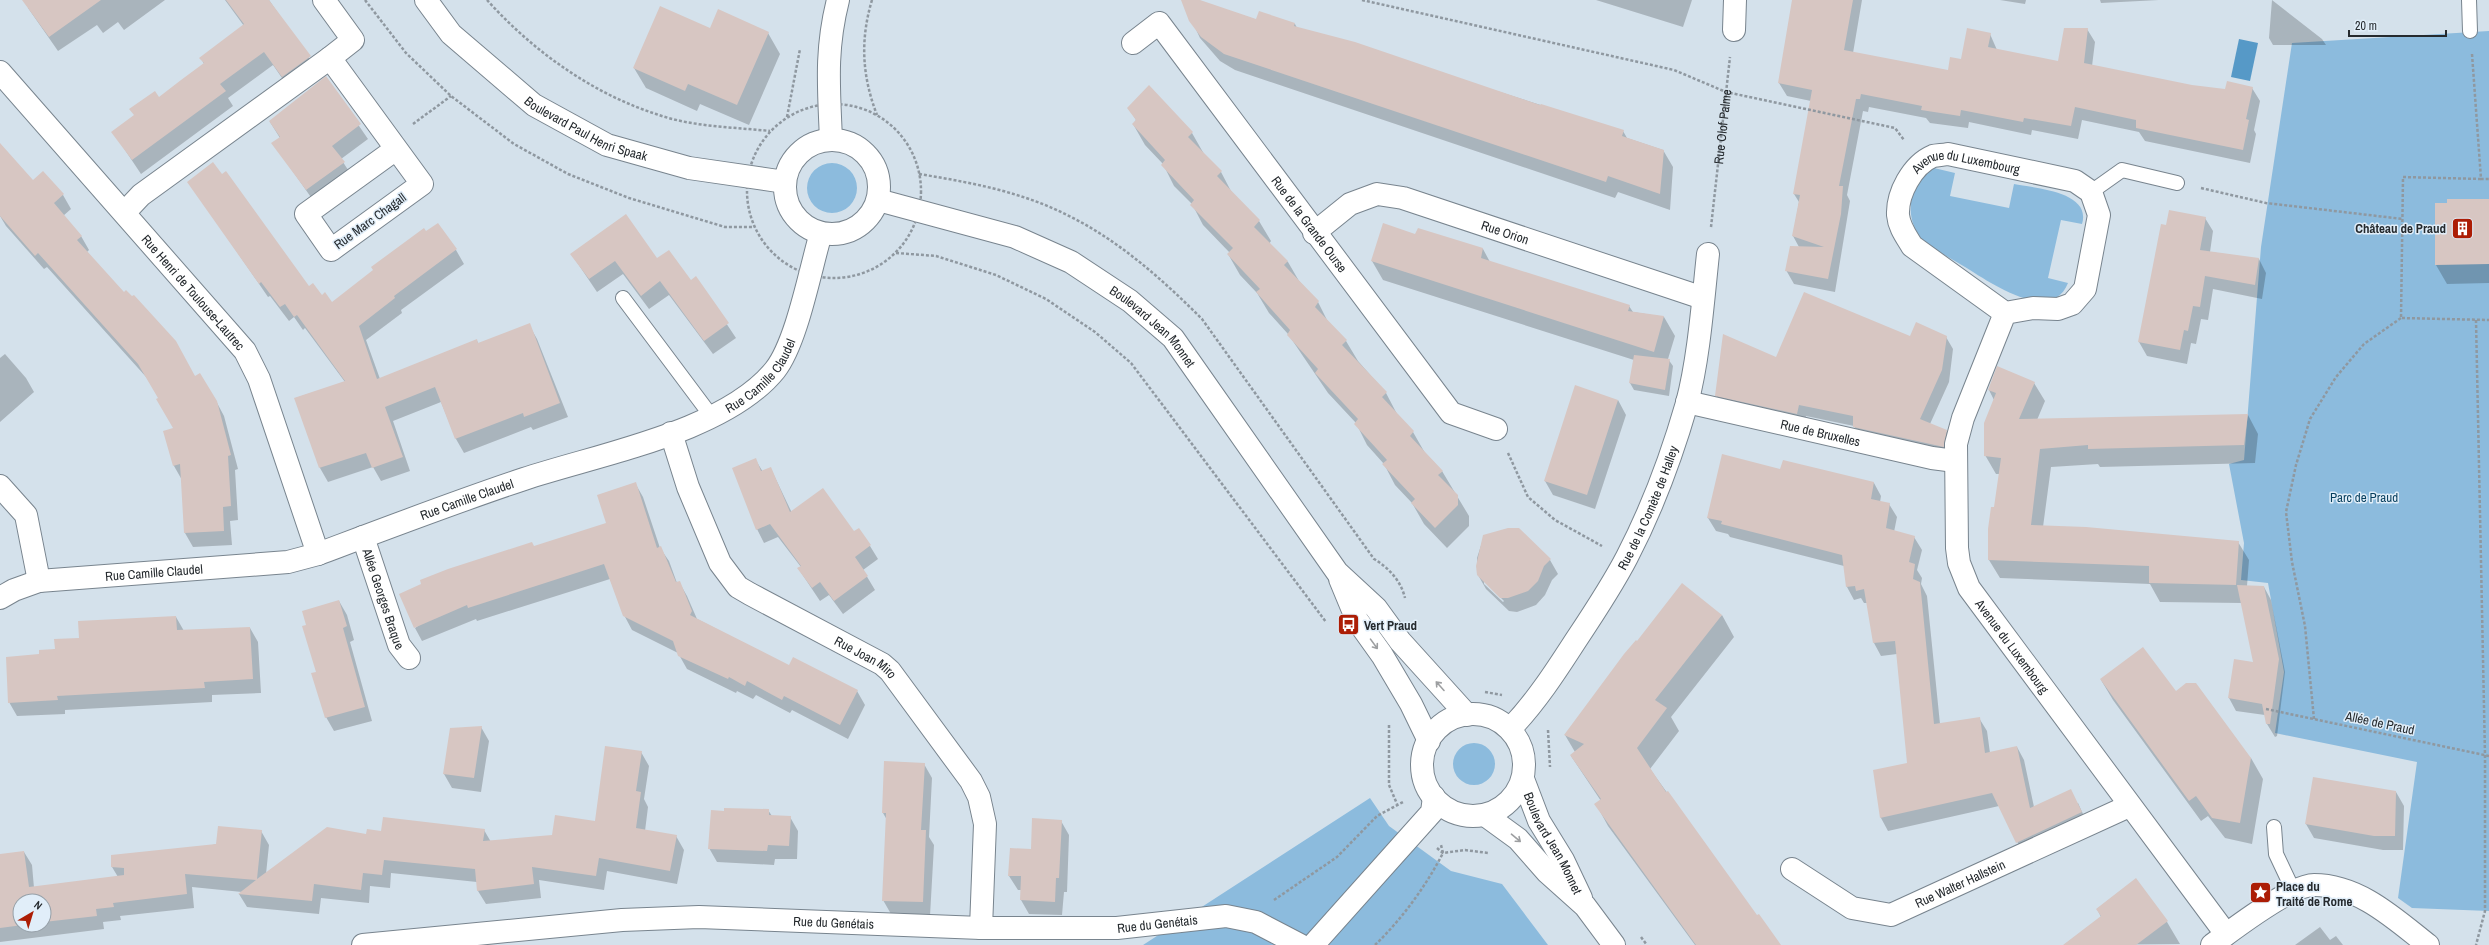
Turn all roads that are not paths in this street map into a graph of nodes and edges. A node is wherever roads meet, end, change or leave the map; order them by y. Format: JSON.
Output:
{"nodes":[{"id":1,"x":324,"y":0,"type":"edge"},
{"id":2,"x":426,"y":0,"type":"edge"},
{"id":3,"x":838,"y":0,"type":"edge"},
{"id":4,"x":1735,"y":0,"type":"edge"},
{"id":5,"x":2470,"y":0,"type":"edge"},
{"id":6,"x":1734,"y":30,"type":"road end"},
{"id":7,"x":2470,"y":31,"type":"road end"},
{"id":8,"x":1133,"y":43,"type":"dead end"},
{"id":9,"x":330,"y":58,"type":"junction"},
{"id":10,"x":0,"y":72,"type":"edge"},
{"id":11,"x":831,"y":140,"type":"junction"},
{"id":12,"x":393,"y":145,"type":"junction"},
{"id":13,"x":785,"y":182,"type":"junction"},
{"id":14,"x":2177,"y":183,"type":"road end"},
{"id":15,"x":2091,"y":192,"type":"junction"},
{"id":16,"x":878,"y":200,"type":"junction"},
{"id":17,"x":125,"y":212,"type":"junction"},
{"id":18,"x":820,"y":233,"type":"junction"},
{"id":19,"x":1314,"y":233,"type":"junction"},
{"id":20,"x":1708,"y":254,"type":"road end"},
{"id":21,"x":623,"y":298,"type":"dead end"},
{"id":22,"x":1704,"y":298,"type":"junction"},
{"id":23,"x":2005,"y":313,"type":"junction"},
{"id":24,"x":1687,"y":402,"type":"junction"},
{"id":25,"x":712,"y":417,"type":"junction"},
{"id":26,"x":1496,"y":429,"type":"road end"},
{"id":27,"x":671,"y":433,"type":"junction"},
{"id":28,"x":1955,"y":461,"type":"junction"},
{"id":29,"x":0,"y":486,"type":"edge"},
{"id":30,"x":363,"y":537,"type":"junction"},
{"id":31,"x":318,"y":554,"type":"junction"},
{"id":32,"x":1338,"y":572,"type":"junction"},
{"id":33,"x":39,"y":581,"type":"junction"},
{"id":34,"x":0,"y":598,"type":"edge"},
{"id":35,"x":409,"y":658,"type":"dead end"},
{"id":36,"x":1467,"y":714,"type":"junction"},
{"id":37,"x":1510,"y":729,"type":"junction"},
{"id":38,"x":1428,"y":741,"type":"junction"},
{"id":39,"x":1523,"y":779,"type":"junction"},
{"id":40,"x":1434,"y":797,"type":"junction"},
{"id":41,"x":2129,"y":806,"type":"junction"},
{"id":42,"x":1485,"y":815,"type":"junction"},
{"id":43,"x":2274,"y":827,"type":"dead end"},
{"id":44,"x":1792,"y":869,"type":"dead end"},
{"id":45,"x":2293,"y":890,"type":"junction"},
{"id":46,"x":1585,"y":906,"type":"junction"},
{"id":47,"x":981,"y":928,"type":"junction"},
{"id":48,"x":2219,"y":940,"type":"edge"},
{"id":49,"x":363,"y":945,"type":"edge"},
{"id":50,"x":1300,"y":945,"type":"edge"},
{"id":51,"x":1313,"y":945,"type":"edge"},
{"id":52,"x":1614,"y":945,"type":"edge"},
{"id":53,"x":2428,"y":945,"type":"edge"}],
"edges":[{"from":1,"to":9,"type":"street"},
{"from":2,"to":13,"type":"street","name":"Boulevard Paul Henri Spaak"},
{"from":3,"to":11,"type":"street"},
{"from":4,"to":6,"type":"street"},
{"from":5,"to":7,"type":"lane"},
{"from":8,"to":19,"type":"street","name":"Rue de la Grande Ourse"},
{"from":9,"to":12,"type":"street","name":"Rue Marc Chagall"},
{"from":9,"to":17,"type":"street"},
{"from":10,"to":17,"type":"street","name":"Rue Henri de Toulouse-Lautrec"},
{"from":11,"to":13,"type":"street"},
{"from":11,"to":16,"type":"street"},
{"from":12,"to":12,"type":"street","name":"Rue Marc Chagall"},
{"from":13,"to":18,"type":"street"},
{"from":14,"to":15,"type":"lane"},
{"from":15,"to":23,"type":"street"},
{"from":15,"to":23,"type":"street","name":"Avenue du Luxembourg"},
{"from":16,"to":18,"type":"street"},
{"from":16,"to":32,"type":"street","name":"Boulevard Jean Monnet"},
{"from":17,"to":31,"type":"street","name":"Rue Henri de Toulouse-Lautrec"},
{"from":18,"to":25,"type":"street","name":"Rue Camille Claudel"},
{"from":19,"to":22,"type":"street","name":"Rue Orion"},
{"from":19,"to":26,"type":"street","name":"Rue de la Grande Ourse"},
{"from":20,"to":22,"type":"street","name":"Rue de la Comète de Halley"},
{"from":21,"to":25,"type":"lane"},
{"from":22,"to":24,"type":"street","name":"Rue de la Comète de Halley"},
{"from":23,"to":28,"type":"street","name":"Avenue du Luxembourg"},
{"from":24,"to":28,"type":"street","name":"Rue de Bruxelles"},
{"from":24,"to":37,"type":"street","name":"Rue de la Comète de Halley"},
{"from":25,"to":27,"type":"street","name":"Rue Camille Claudel"},
{"from":27,"to":30,"type":"street","name":"Rue Camille Claudel"},
{"from":27,"to":47,"type":"street","name":"Rue Joan Miro"},
{"from":28,"to":41,"type":"street","name":"Avenue du Luxembourg"},
{"from":29,"to":33,"type":"street"},
{"from":30,"to":31,"type":"street","name":"Rue Camille Claudel"},
{"from":30,"to":35,"type":"street","name":"Allée Georges Braque"},
{"from":31,"to":33,"type":"street","name":"Rue Camille Claudel"},
{"from":36,"to":32,"type":"street","name":"Boulevard Jean Monnet","one_way":true},
{"from":32,"to":38,"type":"street","name":"Boulevard Jean Monnet","one_way":true},
{"from":33,"to":34,"type":"street","name":"Rue Camille Claudel"},
{"from":36,"to":37,"type":"street"},
{"from":36,"to":38,"type":"street"},
{"from":37,"to":39,"type":"street"},
{"from":38,"to":40,"type":"street"},
{"from":39,"to":42,"type":"street"},
{"from":39,"to":46,"type":"street","name":"Boulevard Jean Monnet"},
{"from":40,"to":42,"type":"street"},
{"from":40,"to":51,"type":"street"},
{"from":41,"to":44,"type":"street","name":"Rue Walter Hallstein"},
{"from":41,"to":48,"type":"street","name":"Avenue du Luxembourg"},
{"from":42,"to":46,"type":"street","name":"Boulevard Jean Monnet","one_way":true},
{"from":43,"to":45,"type":"lane"},
{"from":45,"to":48,"type":"street"},
{"from":45,"to":53,"type":"street"},
{"from":46,"to":52,"type":"street","name":"Boulevard Jean Monnet"},
{"from":47,"to":49,"type":"street","name":"Rue du Genétais"},
{"from":47,"to":50,"type":"street","name":"Rue du Genétais"}]}
